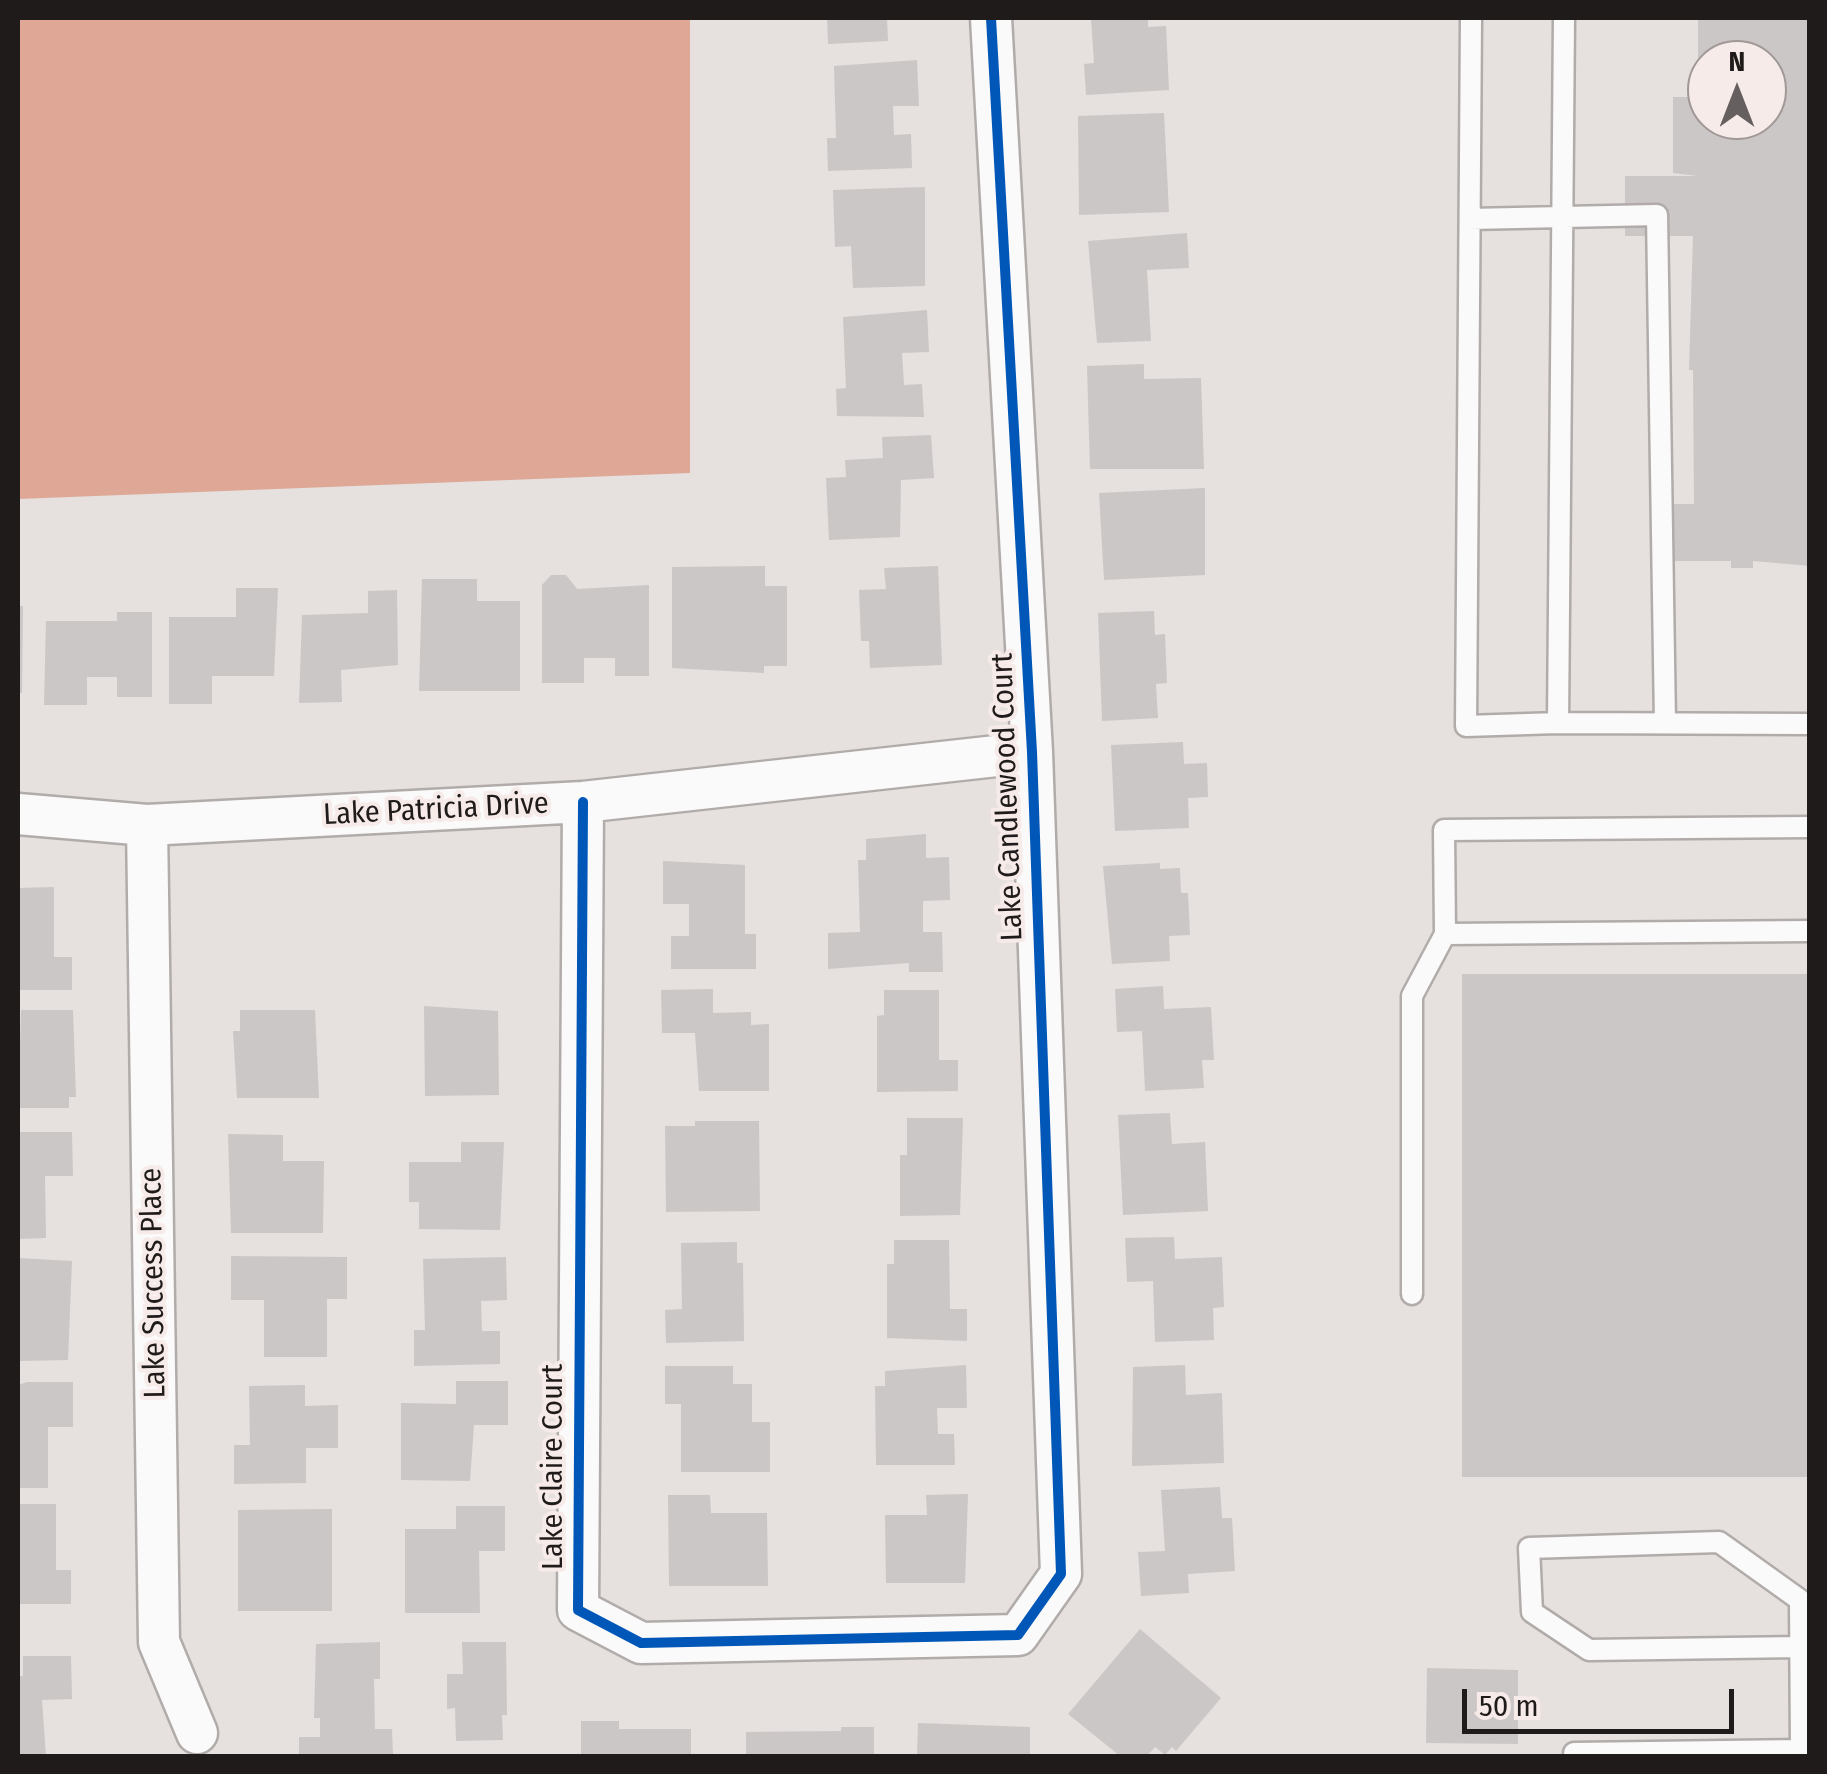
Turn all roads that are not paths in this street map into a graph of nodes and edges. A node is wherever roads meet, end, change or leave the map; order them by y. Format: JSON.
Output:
{"nodes":[{"id":1,"x":992,"y":18,"type":"edge"},
{"id":2,"x":1471,"y":18,"type":"edge"},
{"id":3,"x":1564,"y":18,"type":"edge"},
{"id":4,"x":1562,"y":216,"type":"junction"},
{"id":5,"x":1470,"y":219,"type":"junction"},
{"id":6,"x":1558,"y":722,"type":"junction"},
{"id":7,"x":1665,"y":723,"type":"junction"},
{"id":8,"x":1810,"y":724,"type":"edge"},
{"id":9,"x":1032,"y":752,"type":"junction"},
{"id":10,"x":583,"y":802,"type":"junction"},
{"id":11,"x":18,"y":814,"type":"edge"},
{"id":12,"x":148,"y":825,"type":"junction"},
{"id":13,"x":1810,"y":827,"type":"edge"},
{"id":14,"x":1810,"y":932,"type":"edge"},
{"id":15,"x":1445,"y":934,"type":"junction"},
{"id":16,"x":1412,"y":1294,"type":"dead end"},
{"id":17,"x":1061,"y":1574,"type":"joint"},
{"id":18,"x":1800,"y":1647,"type":"junction"},
{"id":19,"x":197,"y":1733,"type":"dead end"},
{"id":20,"x":1805,"y":1750,"type":"edge"},
{"id":21,"x":1574,"y":1753,"type":"dead end"}],
"edges":[{"from":1,"to":9,"type":"street","name":"Lake Candlewood Court"},
{"from":2,"to":5,"type":"lane"},
{"from":3,"to":4,"type":"lane"},
{"from":4,"to":5,"type":"lane"},
{"from":4,"to":6,"type":"lane"},
{"from":4,"to":7,"type":"lane"},
{"from":5,"to":6,"type":"lane"},
{"from":6,"to":7,"type":"lane"},
{"from":7,"to":8,"type":"lane"},
{"from":9,"to":10,"type":"street","name":"Lake Patricia Drive"},
{"from":9,"to":17,"type":"street","name":"Lake Candlewood Court"},
{"from":10,"to":12,"type":"street","name":"Lake Patricia Drive"},
{"from":10,"to":17,"type":"street","name":"Lake Claire Court"},
{"from":11,"to":12,"type":"street","name":"Lake Patricia Drive"},
{"from":12,"to":19,"type":"street","name":"Lake Success Place"},
{"from":13,"to":15,"type":"lane"},
{"from":14,"to":15,"type":"lane"},
{"from":15,"to":16,"type":"lane"},
{"from":18,"to":18,"type":"lane"},
{"from":18,"to":20,"type":"lane"},
{"from":20,"to":21,"type":"lane"}]}
